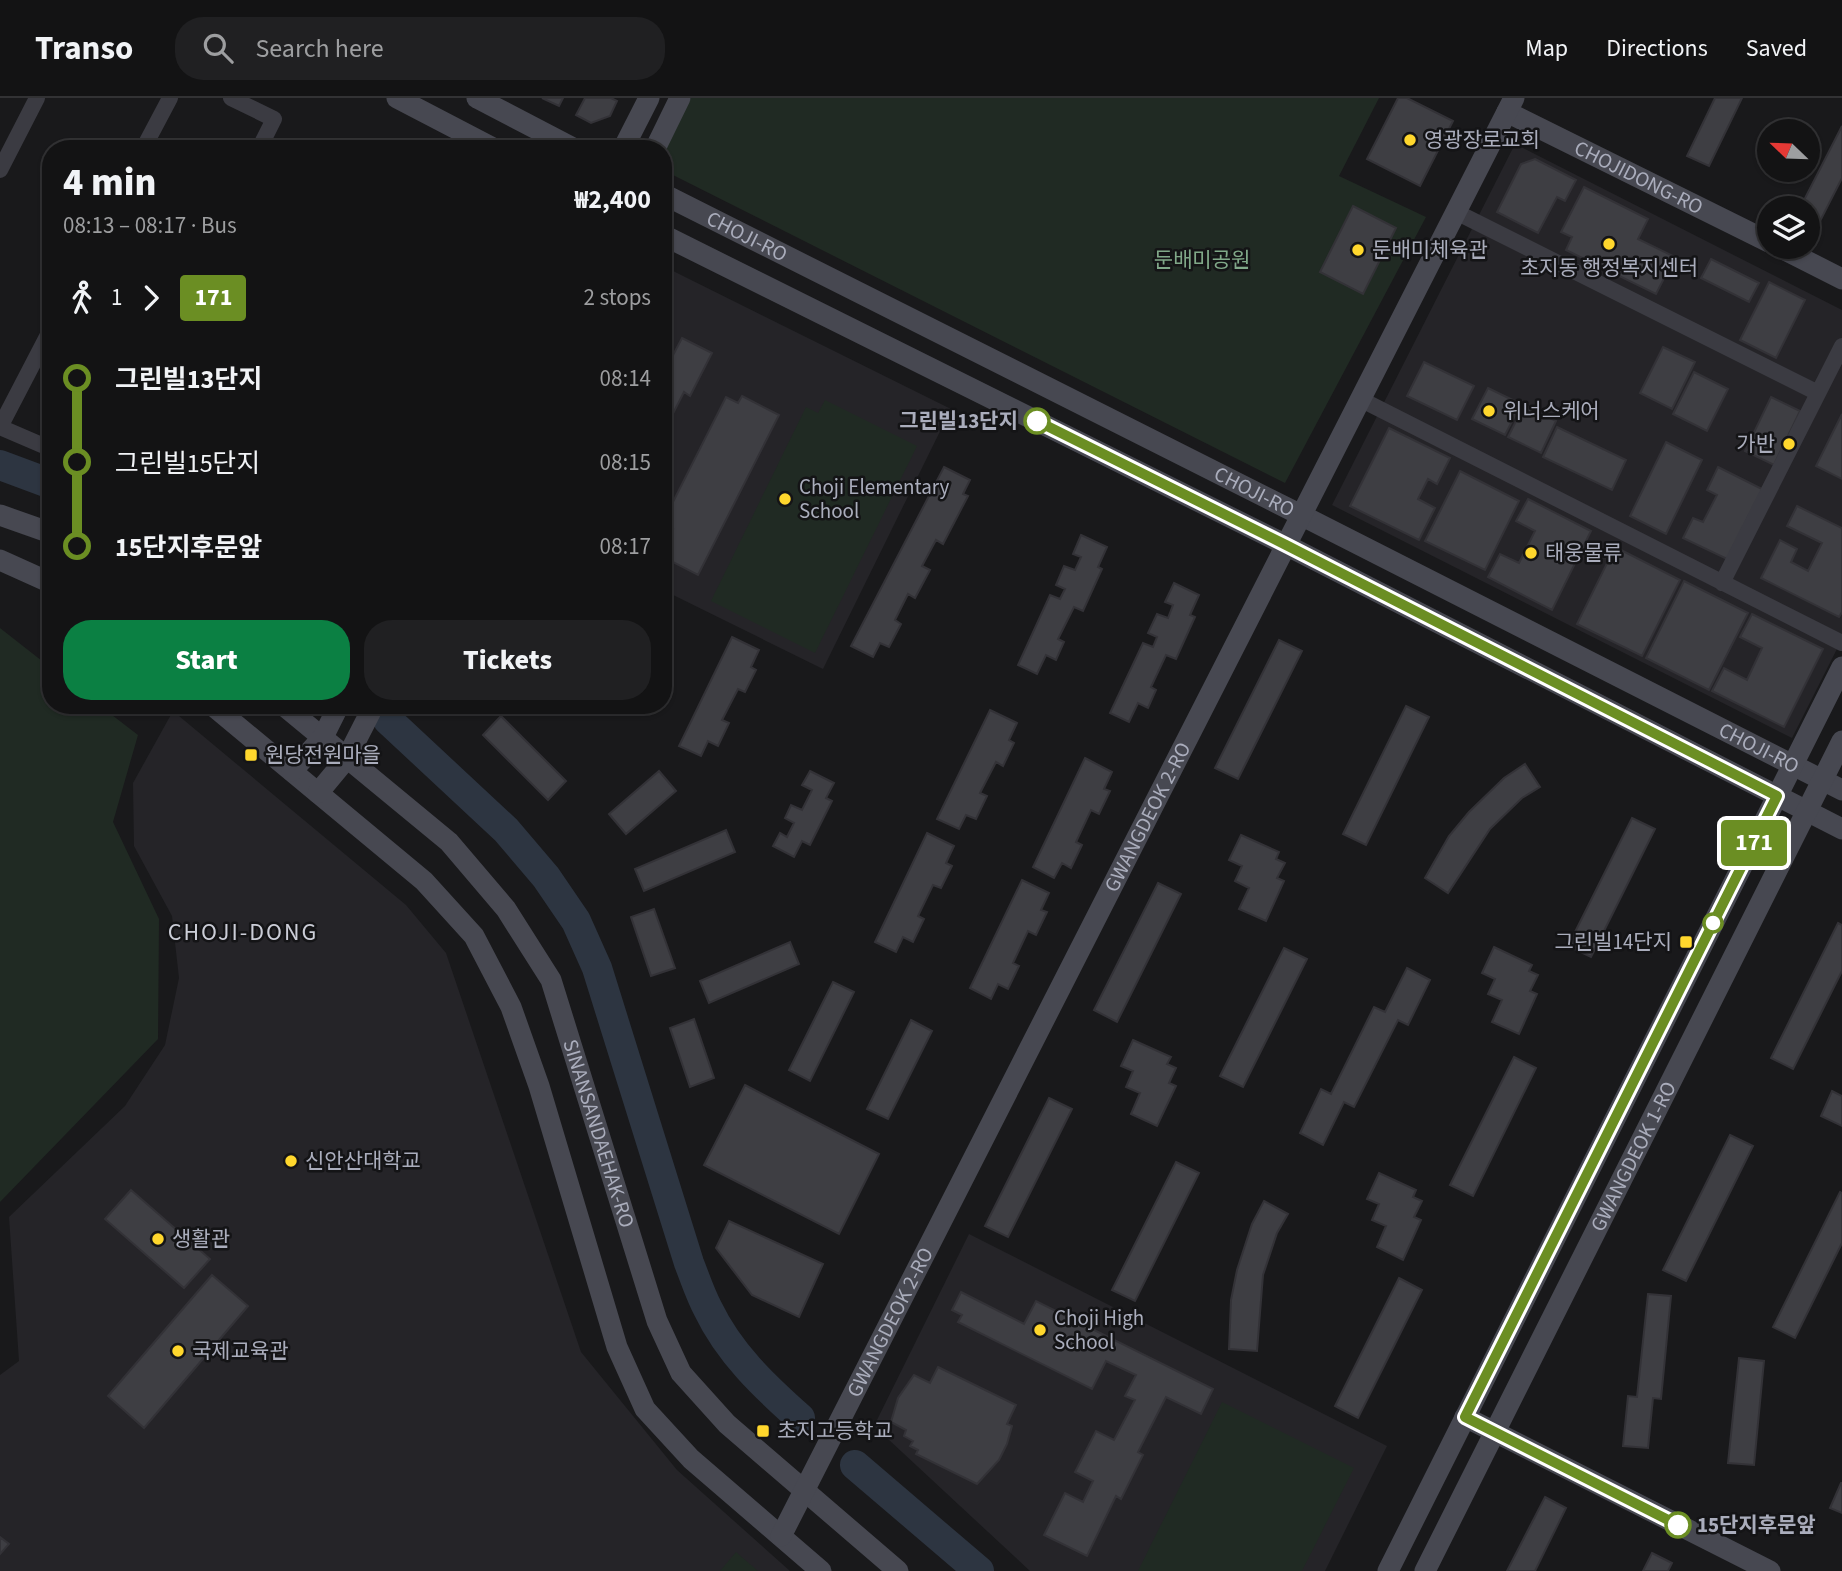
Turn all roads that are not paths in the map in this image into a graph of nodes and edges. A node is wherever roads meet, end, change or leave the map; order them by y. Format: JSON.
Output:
{"nodes":[{"id":1,"x":37,"y":98,"type":"edge"},
{"id":2,"x":170,"y":98,"type":"edge"},
{"id":3,"x":231,"y":98,"type":"edge"},
{"id":4,"x":397,"y":98,"type":"edge"},
{"id":5,"x":477,"y":98,"type":"edge"},
{"id":6,"x":649,"y":98,"type":"edge"},
{"id":7,"x":680,"y":98,"type":"edge"},
{"id":8,"x":1510,"y":105,"type":"edge"},
{"id":9,"x":149,"y":140,"type":"edge"},
{"id":10,"x":264,"y":140,"type":"edge"},
{"id":11,"x":478,"y":140,"type":"edge"},
{"id":12,"x":558,"y":140,"type":"edge"},
{"id":13,"x":628,"y":140,"type":"edge"},
{"id":14,"x":659,"y":140,"type":"edge"},
{"id":15,"x":0,"y":170,"type":"edge"},
{"id":16,"x":672,"y":199,"type":"edge"},
{"id":17,"x":1456,"y":212,"type":"junction"},
{"id":18,"x":1757,"y":236,"type":"edge"},
{"id":19,"x":672,"y":239,"type":"edge"},
{"id":20,"x":1803,"y":259,"type":"edge"},
{"id":21,"x":1842,"y":279,"type":"edge"},
{"id":22,"x":1842,"y":346,"type":"edge"},
{"id":23,"x":42,"y":349,"type":"edge"},
{"id":24,"x":1818,"y":393,"type":"junction"},
{"id":25,"x":1360,"y":399,"type":"junction"},
{"id":26,"x":0,"y":427,"type":"edge"},
{"id":27,"x":42,"y":445,"type":"edge"},
{"id":28,"x":0,"y":515,"type":"edge"},
{"id":29,"x":1301,"y":515,"type":"junction"},
{"id":30,"x":42,"y":530,"type":"edge"},
{"id":31,"x":1286,"y":545,"type":"junction"},
{"id":32,"x":0,"y":560,"type":"edge"},
{"id":33,"x":42,"y":579,"type":"edge"},
{"id":34,"x":1722,"y":583,"type":"junction"},
{"id":35,"x":1842,"y":643,"type":"edge"},
{"id":36,"x":1842,"y":667,"type":"edge"},
{"id":37,"x":223,"y":714,"type":"edge"},
{"id":38,"x":294,"y":714,"type":"edge"},
{"id":39,"x":334,"y":714,"type":"edge"},
{"id":40,"x":370,"y":714,"type":"edge"},
{"id":41,"x":323,"y":737,"type":"junction"},
{"id":42,"x":1842,"y":741,"type":"edge"},
{"id":43,"x":348,"y":758,"type":"junction"},
{"id":44,"x":1793,"y":765,"type":"junction"},
{"id":45,"x":292,"y":771,"type":"junction"},
{"id":46,"x":1822,"y":780,"type":"junction"},
{"id":47,"x":1842,"y":790,"type":"edge"},
{"id":48,"x":318,"y":793,"type":"junction"},
{"id":49,"x":1777,"y":796,"type":"junction"},
{"id":50,"x":1807,"y":812,"type":"junction"},
{"id":51,"x":1842,"y":829,"type":"edge"},
{"id":52,"x":1465,"y":1417,"type":"junction"},
{"id":53,"x":1495,"y":1432,"type":"junction"},
{"id":54,"x":804,"y":1491,"type":"junction"},
{"id":55,"x":781,"y":1536,"type":"junction"},
{"id":56,"x":821,"y":1571,"type":"edge"},
{"id":57,"x":898,"y":1571,"type":"edge"},
{"id":58,"x":1388,"y":1571,"type":"edge"},
{"id":59,"x":1426,"y":1571,"type":"edge"},
{"id":60,"x":1770,"y":1571,"type":"edge"}],
"edges":[{"from":1,"to":15,"type":"street"},
{"from":2,"to":9,"type":"street"},
{"from":3,"to":10,"type":"street"},
{"from":4,"to":11,"type":"street"},
{"from":5,"to":12,"type":"street"},
{"from":6,"to":13,"type":"street"},
{"from":7,"to":14,"type":"street"},
{"from":8,"to":17,"type":"street","name":"GWANGDEOK 2-RO"},
{"from":8,"to":18,"type":"street","name":"CHOJIDONG-RO"},
{"from":16,"to":29,"type":"street","name":"CHOJI-RO"},
{"from":17,"to":24,"type":"street"},
{"from":17,"to":25,"type":"street","name":"GWANGDEOK 2-RO"},
{"from":19,"to":31,"type":"street","name":"CHOJI-RO"},
{"from":20,"to":21,"type":"street"},
{"from":22,"to":24,"type":"street"},
{"from":23,"to":26,"type":"street"},
{"from":24,"to":34,"type":"street"},
{"from":25,"to":29,"type":"street","name":"GWANGDEOK 2-RO"},
{"from":25,"to":34,"type":"street"},
{"from":26,"to":27,"type":"street"},
{"from":28,"to":30,"type":"street"},
{"from":29,"to":31,"type":"street","name":"GWANGDEOK 2-RO"},
{"from":29,"to":44,"type":"street","name":"CHOJI-RO"},
{"from":31,"to":49,"type":"street","name":"CHOJI-RO"},
{"from":31,"to":54,"type":"street","name":"GWANGDEOK 2-RO"},
{"from":32,"to":33,"type":"street"},
{"from":34,"to":35,"type":"street"},
{"from":36,"to":44,"type":"street","name":"GWANGDEOK 1-RO"},
{"from":37,"to":45,"type":"street","name":"SINANSANDAEHAK-RO"},
{"from":38,"to":41,"type":"street","name":"SINANSANDAEHAK-RO"},
{"from":39,"to":41,"type":"street"},
{"from":40,"to":43,"type":"street"},
{"from":41,"to":43,"type":"street","name":"SINANSANDAEHAK-RO"},
{"from":41,"to":45,"type":"street"},
{"from":42,"to":46,"type":"street","name":"GWANGDEOK 1-RO"},
{"from":43,"to":48,"type":"street"},
{"from":43,"to":54,"type":"street","name":"SINANSANDAEHAK-RO"},
{"from":44,"to":46,"type":"street","name":"CHOJI-RO"},
{"from":44,"to":49,"type":"street","name":"GWANGDEOK 1-RO"},
{"from":45,"to":48,"type":"street","name":"SINANSANDAEHAK-RO"},
{"from":46,"to":47,"type":"street","name":"CHOJI-RO"},
{"from":46,"to":50,"type":"street","name":"GWANGDEOK 1-RO"},
{"from":48,"to":55,"type":"street","name":"SINANSANDAEHAK-RO"},
{"from":49,"to":50,"type":"street","name":"CHOJI-RO"},
{"from":49,"to":52,"type":"street","name":"GWANGDEOK 1-RO"},
{"from":50,"to":51,"type":"street","name":"CHOJI-RO"},
{"from":50,"to":53,"type":"street","name":"GWANGDEOK 1-RO"},
{"from":52,"to":53,"type":"street"},
{"from":52,"to":58,"type":"street","name":"GWANGDEOK 1-RO"},
{"from":53,"to":59,"type":"street","name":"GWANGDEOK 1-RO"},
{"from":53,"to":60,"type":"street"},
{"from":54,"to":55,"type":"street","name":"GWANGDEOK 2-RO"},
{"from":54,"to":57,"type":"street","name":"SINANSANDAEHAK-RO"},
{"from":55,"to":56,"type":"street","name":"SINANSANDAEHAK-RO"}]}
